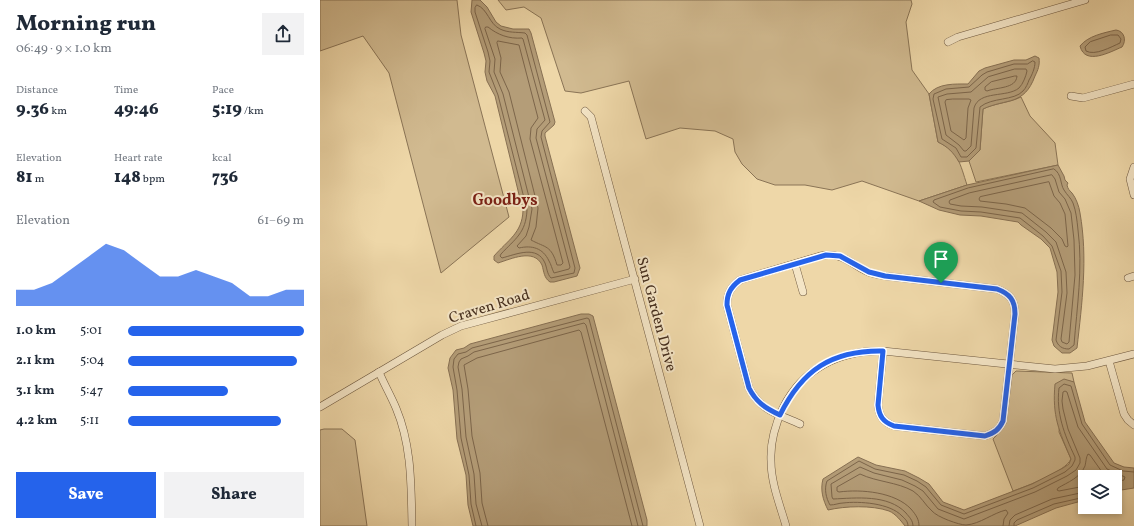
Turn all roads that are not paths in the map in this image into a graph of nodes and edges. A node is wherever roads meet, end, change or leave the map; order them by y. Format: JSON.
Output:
{"nodes":[{"id":1,"x":1085,"y":0,"type":"edge"},
{"id":2,"x":948,"y":42,"type":"dead end"},
{"id":3,"x":1134,"y":84,"type":"edge"},
{"id":4,"x":1071,"y":96,"type":"dead end"},
{"id":5,"x":585,"y":111,"type":"dead end"},
{"id":6,"x":1133,"y":170,"type":"edge"},
{"id":7,"x":1134,"y":195,"type":"edge"},
{"id":8,"x":795,"y":264,"type":"junction"},
{"id":9,"x":635,"y":279,"type":"junction"},
{"id":10,"x":803,"y":292,"type":"dead end"},
{"id":11,"x":883,"y":351,"type":"junction"},
{"id":12,"x":1134,"y":354,"type":"edge"},
{"id":13,"x":1109,"y":361,"type":"junction"},
{"id":14,"x":1009,"y":365,"type":"junction"},
{"id":15,"x":379,"y":372,"type":"junction"},
{"id":16,"x":320,"y":407,"type":"edge"},
{"id":17,"x":780,"y":415,"type":"junction"},
{"id":18,"x":800,"y":424,"type":"dead end"},
{"id":19,"x":1134,"y":425,"type":"edge"},
{"id":20,"x":412,"y":526,"type":"edge"},
{"id":21,"x":700,"y":526,"type":"edge"},
{"id":22,"x":786,"y":526,"type":"edge"}],
"edges":[{"from":1,"to":2,"type":"street"},
{"from":3,"to":4,"type":"street"},
{"from":5,"to":9,"type":"street","name":"Sun Garden Drive"},
{"from":6,"to":7,"type":"street"},
{"from":8,"to":10,"type":"street"},
{"from":8,"to":14,"type":"street"},
{"from":8,"to":17,"type":"street"},
{"from":9,"to":15,"type":"street","name":"Craven Road"},
{"from":9,"to":21,"type":"street","name":"Sun Garden Drive"},
{"from":11,"to":14,"type":"street"},
{"from":11,"to":14,"type":"street"},
{"from":11,"to":17,"type":"street"},
{"from":12,"to":13,"type":"street"},
{"from":13,"to":14,"type":"street"},
{"from":13,"to":19,"type":"street"},
{"from":15,"to":16,"type":"street","name":"Craven Road"},
{"from":15,"to":20,"type":"street"},
{"from":17,"to":18,"type":"street"},
{"from":17,"to":22,"type":"street"}]}
